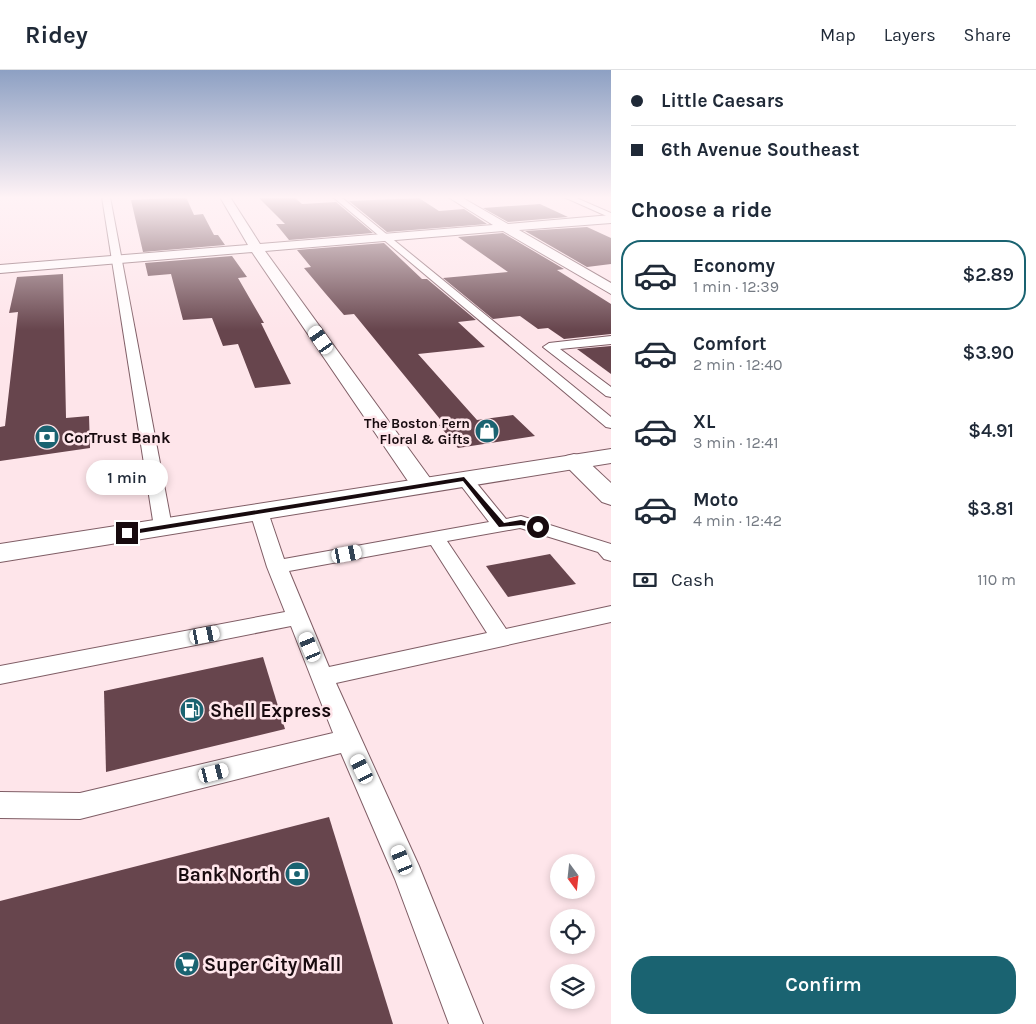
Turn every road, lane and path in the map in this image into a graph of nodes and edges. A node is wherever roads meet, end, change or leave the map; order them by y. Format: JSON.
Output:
{"nodes":[{"id":1,"x":114,"y":242,"type":"edge"},
{"id":2,"x":252,"y":242,"type":"edge"},
{"id":3,"x":341,"y":242,"type":"edge"},
{"id":4,"x":391,"y":242,"type":"edge"},
{"id":5,"x":528,"y":242,"type":"edge"},
{"id":6,"x":256,"y":248,"type":"junction"},
{"id":7,"x":117,"y":259,"type":"junction"},
{"id":8,"x":0,"y":268,"type":"edge"},
{"id":9,"x":611,"y":289,"type":"edge"},
{"id":10,"x":611,"y":340,"type":"edge"},
{"id":11,"x":611,"y":346,"type":"edge"},
{"id":12,"x":611,"y":387,"type":"edge"},
{"id":13,"x":611,"y":393,"type":"edge"},
{"id":14,"x":611,"y":424,"type":"edge"},
{"id":15,"x":611,"y":456,"type":"edge"},
{"id":16,"x":574,"y":461,"type":"junction"},
{"id":17,"x":464,"y":479,"type":"junction"},
{"id":18,"x":423,"y":485,"type":"junction"},
{"id":19,"x":611,"y":497,"type":"edge"},
{"id":20,"x":259,"y":512,"type":"junction"},
{"id":21,"x":502,"y":526,"type":"junction"},
{"id":22,"x":163,"y":527,"type":"junction"},
{"id":23,"x":435,"y":537,"type":"junction"},
{"id":24,"x":609,"y":550,"type":"edge"},
{"id":25,"x":0,"y":553,"type":"edge"},
{"id":26,"x":277,"y":567,"type":"junction"},
{"id":27,"x":611,"y":614,"type":"edge"},
{"id":28,"x":298,"y":617,"type":"junction"},
{"id":29,"x":501,"y":638,"type":"junction"},
{"id":30,"x":0,"y":675,"type":"edge"},
{"id":31,"x":323,"y":677,"type":"junction"},
{"id":32,"x":348,"y":740,"type":"junction"},
{"id":33,"x":0,"y":805,"type":"edge"},
{"id":34,"x":466,"y":1024,"type":"edge"}],
"edges":[{"from":1,"to":7,"type":"lane"},
{"from":2,"to":6,"type":"main road"},
{"from":3,"to":6,"type":"main road"},
{"from":4,"to":14,"type":"lane"},
{"from":5,"to":9,"type":"main road"},
{"from":6,"to":7,"type":"main road"},
{"from":6,"to":18,"type":"main road"},
{"from":7,"to":8,"type":"main road"},
{"from":7,"to":22,"type":"lane"},
{"from":10,"to":13,"type":"lane"},
{"from":11,"to":12,"type":"lane"},
{"from":15,"to":16,"type":"main road"},
{"from":16,"to":17,"type":"main road"},
{"from":16,"to":19,"type":"main road"},
{"from":17,"to":18,"type":"main road"},
{"from":17,"to":21,"type":"lane"},
{"from":18,"to":20,"type":"main road"},
{"from":20,"to":22,"type":"main road"},
{"from":20,"to":26,"type":"lane"},
{"from":21,"to":23,"type":"lane"},
{"from":21,"to":24,"type":"lane"},
{"from":22,"to":25,"type":"main road"},
{"from":23,"to":26,"type":"lane"},
{"from":23,"to":29,"type":"lane"},
{"from":26,"to":28,"type":"lane"},
{"from":27,"to":29,"type":"lane"},
{"from":28,"to":30,"type":"lane"},
{"from":28,"to":31,"type":"lane"},
{"from":29,"to":31,"type":"lane"},
{"from":31,"to":32,"type":"lane"},
{"from":32,"to":33,"type":"lane"},
{"from":32,"to":34,"type":"lane"}]}
